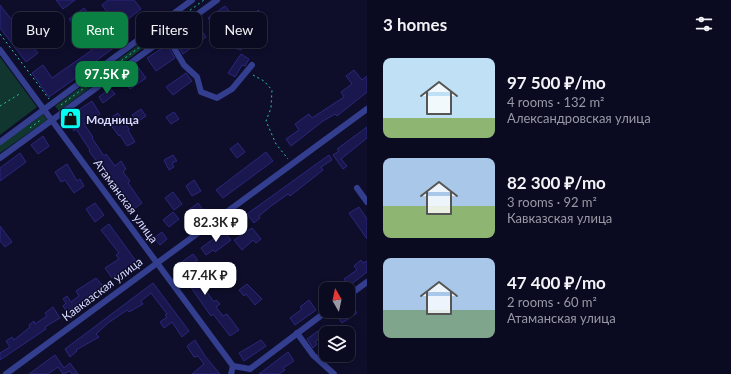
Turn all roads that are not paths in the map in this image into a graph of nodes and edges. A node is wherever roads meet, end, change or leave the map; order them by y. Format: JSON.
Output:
{"nodes":[{"id":1,"x":192,"y":0,"type":"edge"},
{"id":2,"x":217,"y":0,"type":"edge"},
{"id":3,"x":200,"y":12,"type":"edge"},
{"id":4,"x":148,"y":48,"type":"edge"},
{"id":5,"x":174,"y":48,"type":"edge"},
{"id":6,"x":0,"y":50,"type":"edge"},
{"id":7,"x":252,"y":65,"type":"dead end"},
{"id":8,"x":367,"y":109,"type":"edge"},
{"id":9,"x":47,"y":113,"type":"junction"},
{"id":10,"x":0,"y":142,"type":"edge"},
{"id":11,"x":0,"y":158,"type":"edge"},
{"id":12,"x":357,"y":188,"type":"dead end"},
{"id":13,"x":367,"y":202,"type":"edge"},
{"id":14,"x":157,"y":262,"type":"junction"},
{"id":15,"x":367,"y":282,"type":"edge"},
{"id":16,"x":355,"y":291,"type":"edge"},
{"id":17,"x":319,"y":317,"type":"edge"},
{"id":18,"x":297,"y":333,"type":"junction"},
{"id":19,"x":233,"y":366,"type":"junction"},
{"id":20,"x":6,"y":374,"type":"edge"},
{"id":21,"x":231,"y":374,"type":"edge"},
{"id":22,"x":334,"y":374,"type":"edge"}],
"edges":[{"from":1,"to":9,"type":"street"},
{"from":2,"to":3,"type":"street"},
{"from":4,"to":9,"type":"street"},
{"from":5,"to":7,"type":"street"},
{"from":6,"to":9,"type":"street","name":"Атаманская улица"},
{"from":8,"to":14,"type":"street","name":"Кавказская улица"},
{"from":9,"to":10,"type":"street"},
{"from":9,"to":11,"type":"street"},
{"from":9,"to":14,"type":"street","name":"Атаманская улица"},
{"from":12,"to":13,"type":"street"},
{"from":14,"to":19,"type":"street","name":"Атаманская улица"},
{"from":14,"to":20,"type":"street","name":"Кавказская улица"},
{"from":15,"to":16,"type":"street"},
{"from":17,"to":18,"type":"street"},
{"from":18,"to":19,"type":"street"},
{"from":18,"to":22,"type":"street"},
{"from":19,"to":21,"type":"street"}]}
